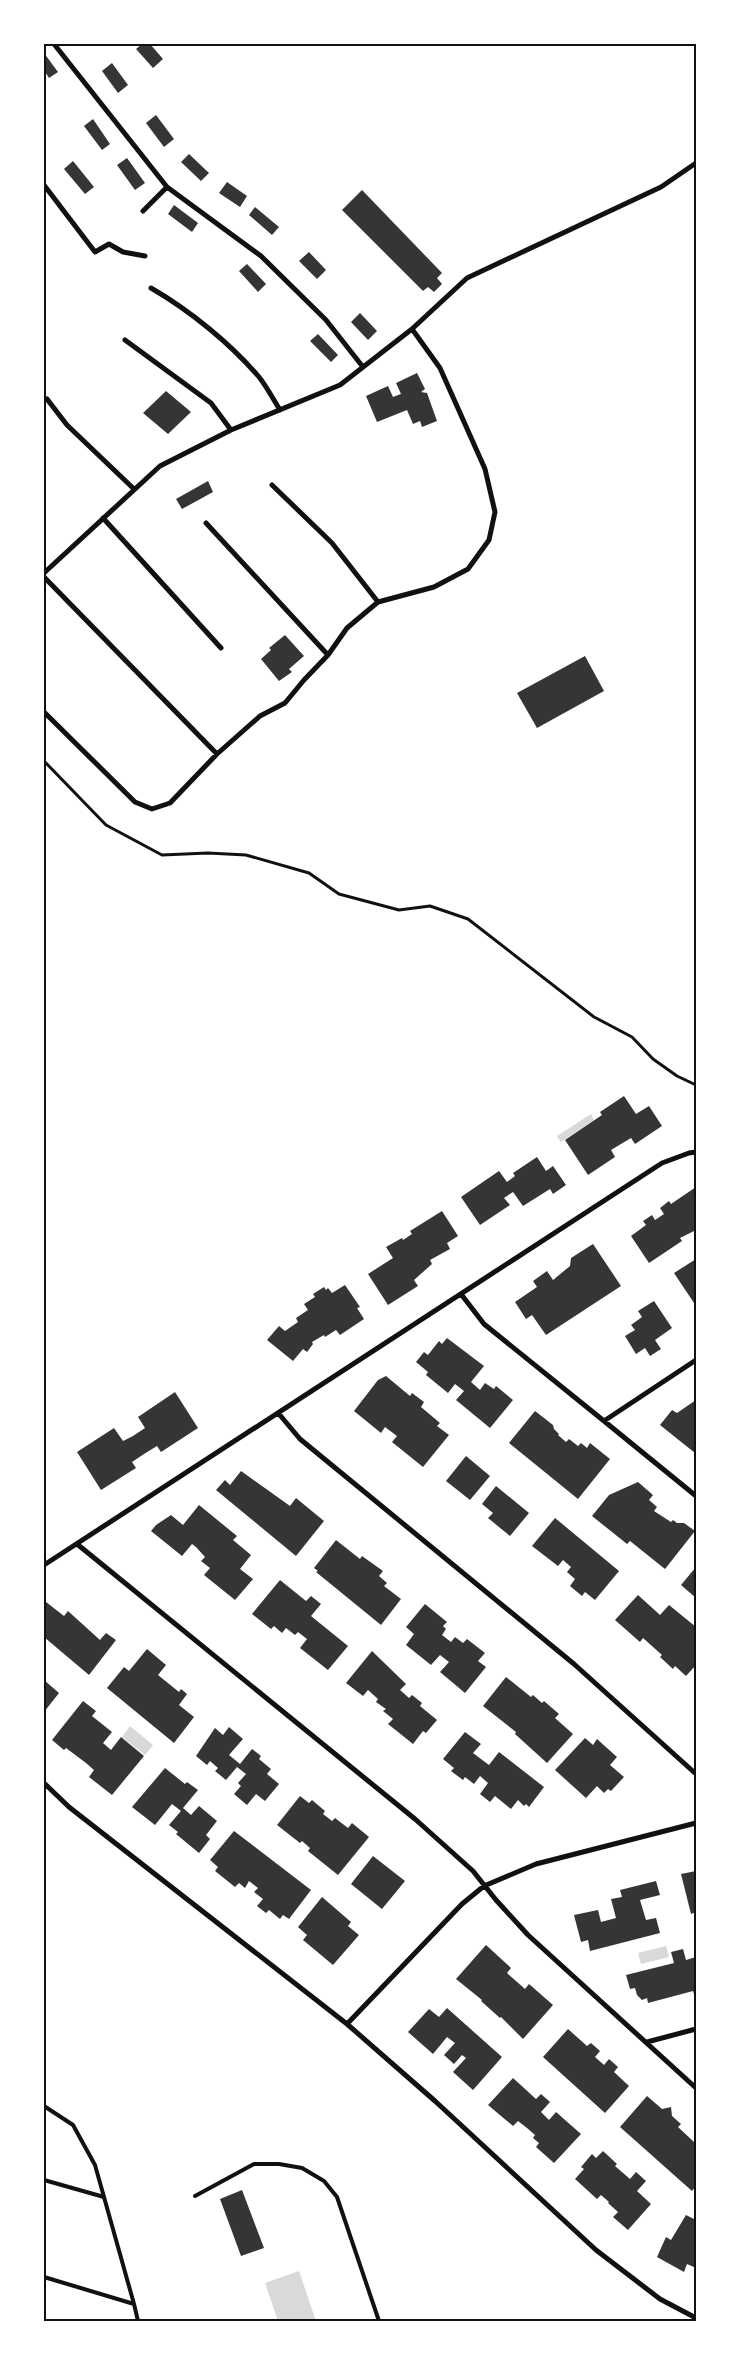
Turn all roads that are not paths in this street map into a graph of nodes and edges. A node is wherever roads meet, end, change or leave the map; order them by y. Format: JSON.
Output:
{"nodes":[{"id":1,"x":54,"y":44,"type":"edge"},
{"id":2,"x":696,"y":162,"type":"edge"},
{"id":3,"x":44,"y":185,"type":"edge"},
{"id":4,"x":167,"y":186,"type":"junction"},
{"id":5,"x":143,"y":211,"type":"dead end"},
{"id":6,"x":145,"y":256,"type":"dead end"},
{"id":7,"x":152,"y":288,"type":"dead end"},
{"id":8,"x":412,"y":329,"type":"junction"},
{"id":9,"x":125,"y":340,"type":"dead end"},
{"id":10,"x":363,"y":367,"type":"junction"},
{"id":11,"x":47,"y":399,"type":"dead end"},
{"id":12,"x":280,"y":410,"type":"junction"},
{"id":13,"x":231,"y":430,"type":"junction"},
{"id":14,"x":272,"y":485,"type":"dead end"},
{"id":15,"x":134,"y":489,"type":"junction"},
{"id":16,"x":103,"y":518,"type":"junction"},
{"id":17,"x":206,"y":523,"type":"dead end"},
{"id":18,"x":44,"y":575,"type":"edge"},
{"id":19,"x":378,"y":602,"type":"junction"},
{"id":20,"x":222,"y":648,"type":"dead end"},
{"id":21,"x":328,"y":655,"type":"junction"},
{"id":22,"x":44,"y":712,"type":"edge"},
{"id":23,"x":217,"y":754,"type":"junction"},
{"id":24,"x":696,"y":1152,"type":"edge"},
{"id":25,"x":461,"y":1294,"type":"junction"},
{"id":26,"x":696,"y":1360,"type":"edge"},
{"id":27,"x":279,"y":1414,"type":"junction"},
{"id":28,"x":604,"y":1421,"type":"junction"},
{"id":29,"x":695,"y":1493,"type":"edge"},
{"id":30,"x":76,"y":1544,"type":"junction"},
{"id":31,"x":44,"y":1566,"type":"edge"},
{"id":32,"x":696,"y":1774,"type":"edge"},
{"id":33,"x":44,"y":1784,"type":"edge"},
{"id":34,"x":696,"y":1823,"type":"edge"},
{"id":35,"x":484,"y":1886,"type":"junction"},
{"id":36,"x":347,"y":2024,"type":"junction"},
{"id":37,"x":696,"y":2029,"type":"edge"},
{"id":38,"x":647,"y":2042,"type":"junction"},
{"id":39,"x":696,"y":2088,"type":"edge"},
{"id":40,"x":44,"y":2106,"type":"edge"},
{"id":41,"x":44,"y":2180,"type":"edge"},
{"id":42,"x":195,"y":2196,"type":"dead end"},
{"id":43,"x":104,"y":2197,"type":"junction"},
{"id":44,"x":44,"y":2278,"type":"edge"},
{"id":45,"x":134,"y":2304,"type":"junction"},
{"id":46,"x":696,"y":2318,"type":"edge"},
{"id":47,"x":138,"y":2321,"type":"edge"},
{"id":48,"x":379,"y":2321,"type":"edge"}],
"edges":[{"from":1,"to":4,"type":"street"},
{"from":2,"to":8,"type":"street"},
{"from":3,"to":6,"type":"street"},
{"from":4,"to":5,"type":"street"},
{"from":4,"to":10,"type":"street"},
{"from":7,"to":12,"type":"street"},
{"from":8,"to":10,"type":"street"},
{"from":8,"to":19,"type":"street"},
{"from":9,"to":13,"type":"street"},
{"from":10,"to":12,"type":"street"},
{"from":11,"to":15,"type":"street"},
{"from":12,"to":13,"type":"street"},
{"from":13,"to":15,"type":"street"},
{"from":14,"to":19,"type":"street"},
{"from":15,"to":16,"type":"street"},
{"from":16,"to":18,"type":"street"},
{"from":16,"to":20,"type":"street"},
{"from":17,"to":21,"type":"street"},
{"from":18,"to":23,"type":"street"},
{"from":19,"to":21,"type":"street"},
{"from":21,"to":23,"type":"street"},
{"from":22,"to":23,"type":"street"},
{"from":24,"to":25,"type":"street"},
{"from":25,"to":27,"type":"street"},
{"from":25,"to":28,"type":"street"},
{"from":26,"to":28,"type":"street"},
{"from":27,"to":30,"type":"street"},
{"from":27,"to":32,"type":"street"},
{"from":28,"to":29,"type":"street"},
{"from":30,"to":31,"type":"street"},
{"from":30,"to":35,"type":"street"},
{"from":33,"to":36,"type":"street"},
{"from":34,"to":35,"type":"street"},
{"from":35,"to":36,"type":"street"},
{"from":35,"to":38,"type":"street"},
{"from":36,"to":46,"type":"street"},
{"from":37,"to":38,"type":"street"},
{"from":38,"to":39,"type":"street"},
{"from":40,"to":43,"type":"lane"},
{"from":41,"to":43,"type":"lane"},
{"from":42,"to":48,"type":"lane"},
{"from":43,"to":45,"type":"lane"},
{"from":44,"to":45,"type":"lane"},
{"from":45,"to":47,"type":"lane"}]}
